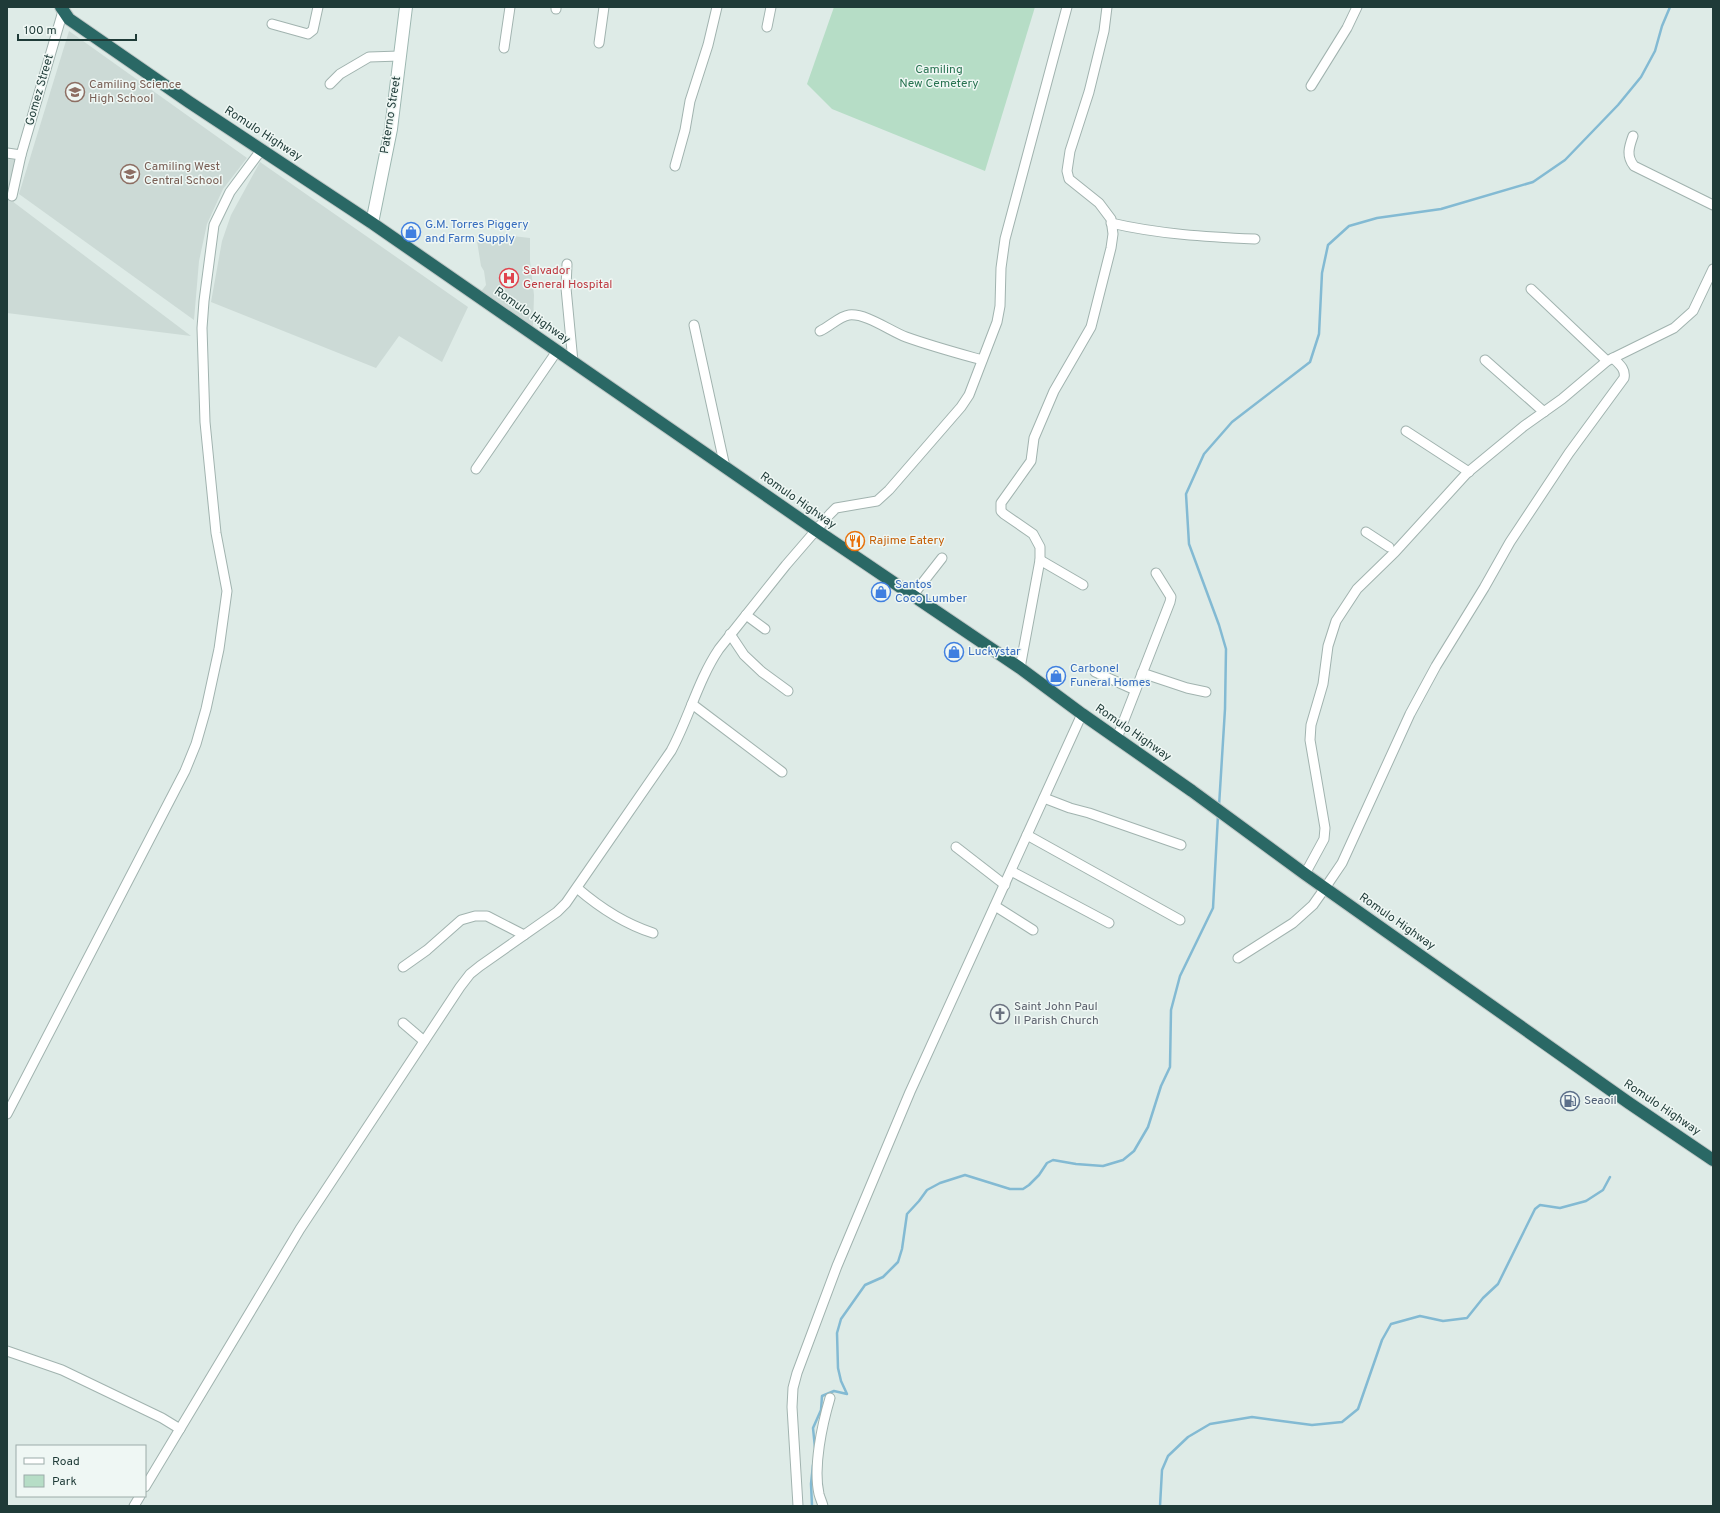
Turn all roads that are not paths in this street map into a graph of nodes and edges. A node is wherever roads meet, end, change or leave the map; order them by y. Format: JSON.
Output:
{"nodes":[{"id":1,"x":318,"y":7,"type":"edge"},
{"id":2,"x":406,"y":7,"type":"edge"},
{"id":3,"x":510,"y":7,"type":"edge"},
{"id":4,"x":604,"y":7,"type":"edge"},
{"id":5,"x":717,"y":7,"type":"edge"},
{"id":6,"x":771,"y":7,"type":"edge"},
{"id":7,"x":1067,"y":7,"type":"edge"},
{"id":8,"x":1107,"y":7,"type":"edge"},
{"id":9,"x":1357,"y":7,"type":"edge"},
{"id":10,"x":62,"y":9,"type":"edge"},
{"id":11,"x":272,"y":24,"type":"dead end"},
{"id":12,"x":767,"y":27,"type":"dead end"},
{"id":13,"x":599,"y":43,"type":"dead end"},
{"id":14,"x":504,"y":48,"type":"dead end"},
{"id":15,"x":400,"y":56,"type":"junction"},
{"id":16,"x":330,"y":84,"type":"dead end"},
{"id":17,"x":1311,"y":86,"type":"dead end"},
{"id":18,"x":1633,"y":136,"type":"dead end"},
{"id":19,"x":262,"y":149,"type":"junction"},
{"id":20,"x":7,"y":154,"type":"edge"},
{"id":21,"x":21,"y":155,"type":"junction"},
{"id":22,"x":675,"y":166,"type":"dead end"},
{"id":23,"x":12,"y":196,"type":"dead end"},
{"id":24,"x":1713,"y":205,"type":"edge"},
{"id":25,"x":372,"y":223,"type":"junction"},
{"id":26,"x":1111,"y":223,"type":"junction"},
{"id":27,"x":1255,"y":239,"type":"dead end"},
{"id":28,"x":567,"y":264,"type":"dead end"},
{"id":29,"x":1713,"y":269,"type":"edge"},
{"id":30,"x":1531,"y":289,"type":"dead end"},
{"id":31,"x":694,"y":325,"type":"dead end"},
{"id":32,"x":820,"y":331,"type":"dead end"},
{"id":33,"x":558,"y":351,"type":"junction"},
{"id":34,"x":1610,"y":359,"type":"junction"},
{"id":35,"x":982,"y":360,"type":"junction"},
{"id":36,"x":1485,"y":360,"type":"dead end"},
{"id":37,"x":573,"y":362,"type":"junction"},
{"id":38,"x":1544,"y":412,"type":"junction"},
{"id":39,"x":1406,"y":431,"type":"dead end"},
{"id":40,"x":724,"y":467,"type":"junction"},
{"id":41,"x":476,"y":468,"type":"dead end"},
{"id":42,"x":1469,"y":472,"type":"junction"},
{"id":43,"x":816,"y":530,"type":"junction"},
{"id":44,"x":1366,"y":532,"type":"dead end"},
{"id":45,"x":1392,"y":550,"type":"junction"},
{"id":46,"x":942,"y":558,"type":"dead end"},
{"id":47,"x":1040,"y":560,"type":"junction"},
{"id":48,"x":1156,"y":573,"type":"dead end"},
{"id":49,"x":1083,"y":584,"type":"dead end"},
{"id":50,"x":913,"y":595,"type":"junction"},
{"id":51,"x":746,"y":615,"type":"junction"},
{"id":52,"x":765,"y":629,"type":"dead end"},
{"id":53,"x":730,"y":634,"type":"junction"},
{"id":54,"x":1020,"y":668,"type":"junction"},
{"id":55,"x":1095,"y":672,"type":"dead end"},
{"id":56,"x":1142,"y":673,"type":"junction"},
{"id":57,"x":1135,"y":690,"type":"junction"},
{"id":58,"x":788,"y":691,"type":"dead end"},
{"id":59,"x":1206,"y":692,"type":"dead end"},
{"id":60,"x":692,"y":704,"type":"junction"},
{"id":61,"x":1082,"y":714,"type":"junction"},
{"id":62,"x":1117,"y":738,"type":"junction"},
{"id":63,"x":782,"y":772,"type":"dead end"},
{"id":64,"x":1044,"y":798,"type":"junction"},
{"id":65,"x":1027,"y":835,"type":"junction"},
{"id":66,"x":1181,"y":846,"type":"dead end"},
{"id":67,"x":956,"y":847,"type":"dead end"},
{"id":68,"x":1011,"y":870,"type":"junction"},
{"id":69,"x":1305,"y":874,"type":"junction"},
{"id":70,"x":1005,"y":885,"type":"junction"},
{"id":71,"x":577,"y":888,"type":"junction"},
{"id":72,"x":1325,"y":888,"type":"junction"},
{"id":73,"x":995,"y":906,"type":"junction"},
{"id":74,"x":1180,"y":920,"type":"dead end"},
{"id":75,"x":1109,"y":923,"type":"dead end"},
{"id":76,"x":1033,"y":930,"type":"dead end"},
{"id":77,"x":652,"y":933,"type":"dead end"},
{"id":78,"x":524,"y":935,"type":"junction"},
{"id":79,"x":1238,"y":958,"type":"dead end"},
{"id":80,"x":403,"y":968,"type":"dead end"},
{"id":81,"x":402,"y":1023,"type":"dead end"},
{"id":82,"x":424,"y":1041,"type":"junction"},
{"id":83,"x":7,"y":1114,"type":"edge"},
{"id":84,"x":1713,"y":1160,"type":"edge"},
{"id":85,"x":7,"y":1351,"type":"edge"},
{"id":86,"x":830,"y":1398,"type":"dead end"},
{"id":87,"x":180,"y":1429,"type":"junction"},
{"id":88,"x":146,"y":1485,"type":"edge"},
{"id":89,"x":139,"y":1497,"type":"edge"},
{"id":90,"x":134,"y":1506,"type":"edge"},
{"id":91,"x":798,"y":1506,"type":"edge"},
{"id":92,"x":823,"y":1506,"type":"edge"}],
"edges":[{"from":1,"to":11,"type":"street"},
{"from":2,"to":15,"type":"street","name":"Paterno Street"},
{"from":3,"to":14,"type":"street"},
{"from":4,"to":13,"type":"street"},
{"from":5,"to":22,"type":"street"},
{"from":6,"to":12,"type":"street"},
{"from":7,"to":35,"type":"street"},
{"from":8,"to":26,"type":"street"},
{"from":9,"to":17,"type":"street"},
{"from":10,"to":19,"type":"highway","name":"Romulo Highway"},
{"from":10,"to":21,"type":"street","name":"Gomez Street"},
{"from":15,"to":16,"type":"street"},
{"from":15,"to":25,"type":"street","name":"Paterno Street"},
{"from":18,"to":24,"type":"street"},
{"from":19,"to":25,"type":"highway","name":"Romulo Highway"},
{"from":19,"to":83,"type":"street"},
{"from":20,"to":21,"type":"street"},
{"from":21,"to":23,"type":"street","name":"Gomez Street"},
{"from":25,"to":33,"type":"highway","name":"Romulo Highway"},
{"from":26,"to":27,"type":"street"},
{"from":26,"to":47,"type":"street"},
{"from":28,"to":37,"type":"street"},
{"from":29,"to":34,"type":"street"},
{"from":30,"to":34,"type":"street"},
{"from":31,"to":40,"type":"street"},
{"from":32,"to":35,"type":"street"},
{"from":33,"to":37,"type":"highway","name":"Romulo Highway"},
{"from":33,"to":41,"type":"street"},
{"from":34,"to":38,"type":"street"},
{"from":34,"to":72,"type":"street"},
{"from":35,"to":43,"type":"street"},
{"from":36,"to":38,"type":"street"},
{"from":37,"to":40,"type":"highway","name":"Romulo Highway"},
{"from":38,"to":42,"type":"street"},
{"from":39,"to":42,"type":"street"},
{"from":40,"to":43,"type":"highway","name":"Romulo Highway"},
{"from":42,"to":45,"type":"street"},
{"from":43,"to":50,"type":"highway","name":"Romulo Highway"},
{"from":43,"to":51,"type":"street"},
{"from":44,"to":45,"type":"street"},
{"from":45,"to":69,"type":"street"},
{"from":46,"to":50,"type":"street"},
{"from":47,"to":49,"type":"street"},
{"from":47,"to":54,"type":"street"},
{"from":48,"to":56,"type":"street"},
{"from":50,"to":54,"type":"highway","name":"Romulo Highway"},
{"from":51,"to":52,"type":"street"},
{"from":51,"to":53,"type":"street"},
{"from":53,"to":58,"type":"street"},
{"from":53,"to":60,"type":"street"},
{"from":54,"to":61,"type":"highway","name":"Romulo Highway"},
{"from":55,"to":57,"type":"street"},
{"from":56,"to":57,"type":"street"},
{"from":56,"to":59,"type":"street"},
{"from":57,"to":62,"type":"street"},
{"from":60,"to":63,"type":"street"},
{"from":60,"to":71,"type":"street"},
{"from":61,"to":62,"type":"highway","name":"Romulo Highway"},
{"from":61,"to":64,"type":"street"},
{"from":62,"to":69,"type":"highway","name":"Romulo Highway"},
{"from":64,"to":65,"type":"street"},
{"from":64,"to":66,"type":"street"},
{"from":65,"to":68,"type":"street"},
{"from":65,"to":74,"type":"street"},
{"from":67,"to":70,"type":"street"},
{"from":68,"to":70,"type":"street"},
{"from":68,"to":75,"type":"street"},
{"from":69,"to":72,"type":"highway","name":"Romulo Highway"},
{"from":70,"to":73,"type":"street"},
{"from":71,"to":77,"type":"street"},
{"from":71,"to":78,"type":"street"},
{"from":72,"to":79,"type":"street"},
{"from":72,"to":84,"type":"highway","name":"Romulo Highway"},
{"from":73,"to":76,"type":"street"},
{"from":73,"to":91,"type":"street"},
{"from":78,"to":80,"type":"street"},
{"from":78,"to":82,"type":"street"},
{"from":81,"to":82,"type":"street"},
{"from":82,"to":87,"type":"street"},
{"from":85,"to":87,"type":"street"},
{"from":86,"to":92,"type":"street"},
{"from":87,"to":88,"type":"street"},
{"from":89,"to":90,"type":"street"}]}
